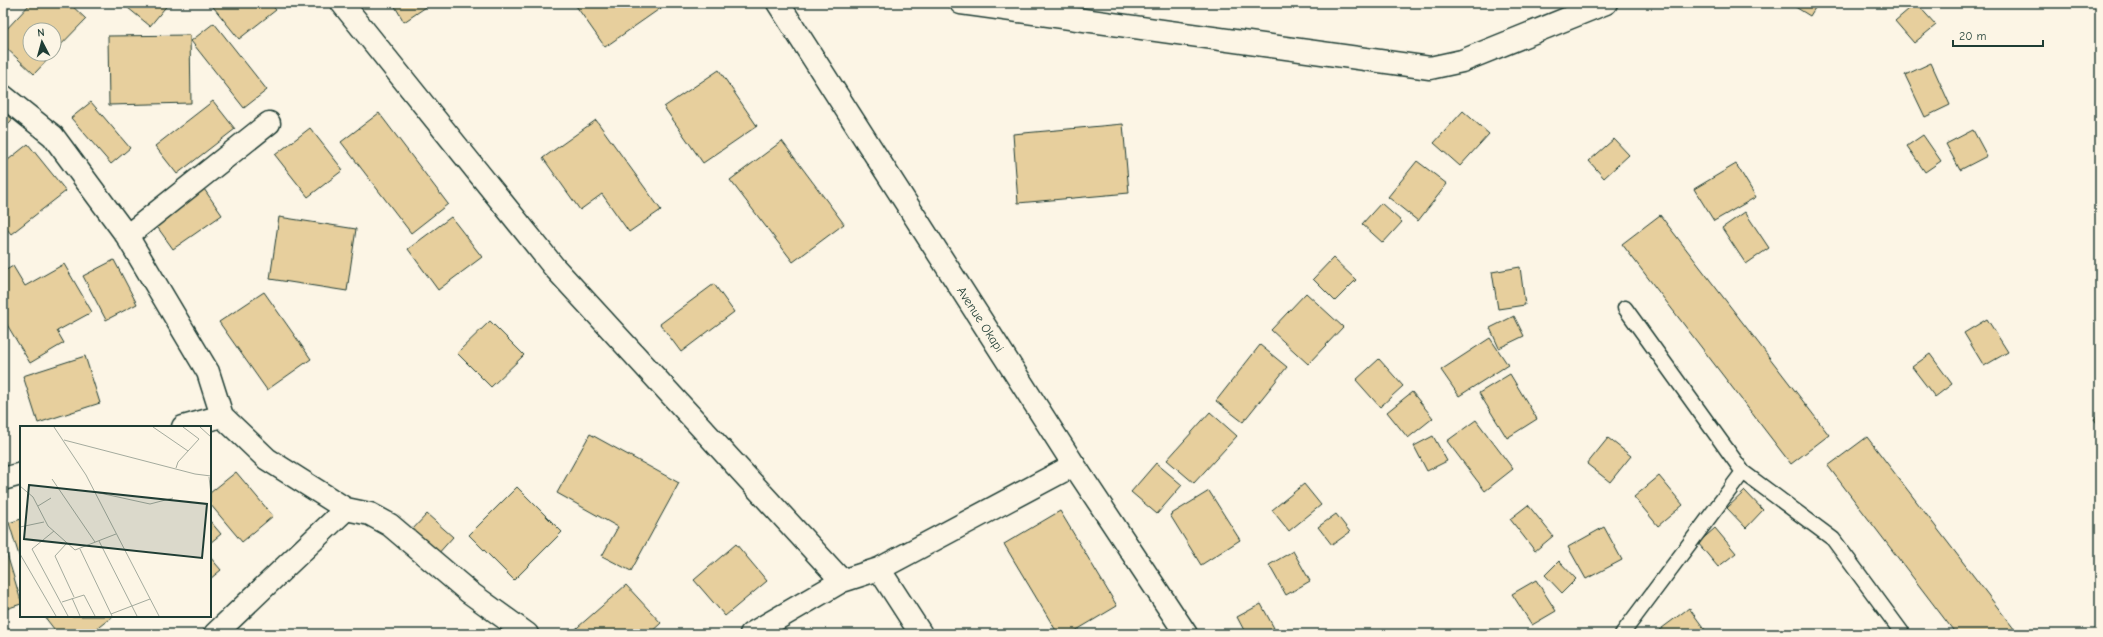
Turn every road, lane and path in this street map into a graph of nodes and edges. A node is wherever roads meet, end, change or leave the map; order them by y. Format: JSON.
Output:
{"nodes":[{"id":1,"x":342,"y":3,"type":"edge"},
{"id":2,"x":778,"y":3,"type":"edge"},
{"id":3,"x":961,"y":3,"type":"edge"},
{"id":4,"x":1606,"y":3,"type":"edge"},
{"id":5,"x":3,"y":96,"type":"edge"},
{"id":6,"x":269,"y":123,"type":"dead end"},
{"id":7,"x":127,"y":236,"type":"junction"},
{"id":8,"x":1625,"y":308,"type":"dead end"},
{"id":9,"x":222,"y":416,"type":"junction"},
{"id":10,"x":187,"y":426,"type":"edge"},
{"id":11,"x":1074,"y":465,"type":"junction"},
{"id":12,"x":1743,"y":472,"type":"junction"},
{"id":13,"x":20,"y":474,"type":"edge"},
{"id":14,"x":3,"y":479,"type":"edge"},
{"id":15,"x":346,"y":509,"type":"junction"},
{"id":16,"x":879,"y":569,"type":"junction"},
{"id":17,"x":842,"y":581,"type":"junction"},
{"id":18,"x":518,"y":631,"type":"edge"},
{"id":19,"x":215,"y":634,"type":"edge"},
{"id":20,"x":751,"y":634,"type":"edge"},
{"id":21,"x":921,"y":634,"type":"edge"},
{"id":22,"x":1186,"y":634,"type":"edge"},
{"id":23,"x":1622,"y":634,"type":"edge"},
{"id":24,"x":1903,"y":634,"type":"edge"}],
"edges":[{"from":1,"to":17,"type":"street"},
{"from":2,"to":11,"type":"street","name":"Avenue Okapi"},
{"from":3,"to":4,"type":"street"},
{"from":5,"to":7,"type":"street"},
{"from":6,"to":7,"type":"street"},
{"from":7,"to":9,"type":"street"},
{"from":8,"to":12,"type":"lane"},
{"from":9,"to":10,"type":"street"},
{"from":9,"to":15,"type":"street"},
{"from":11,"to":16,"type":"street"},
{"from":11,"to":22,"type":"street","name":"Avenue Okapi"},
{"from":12,"to":23,"type":"lane"},
{"from":12,"to":24,"type":"lane"},
{"from":13,"to":14,"type":"street"},
{"from":15,"to":18,"type":"street"},
{"from":15,"to":19,"type":"street"},
{"from":16,"to":17,"type":"street"},
{"from":16,"to":21,"type":"street"},
{"from":17,"to":20,"type":"street"}]}
